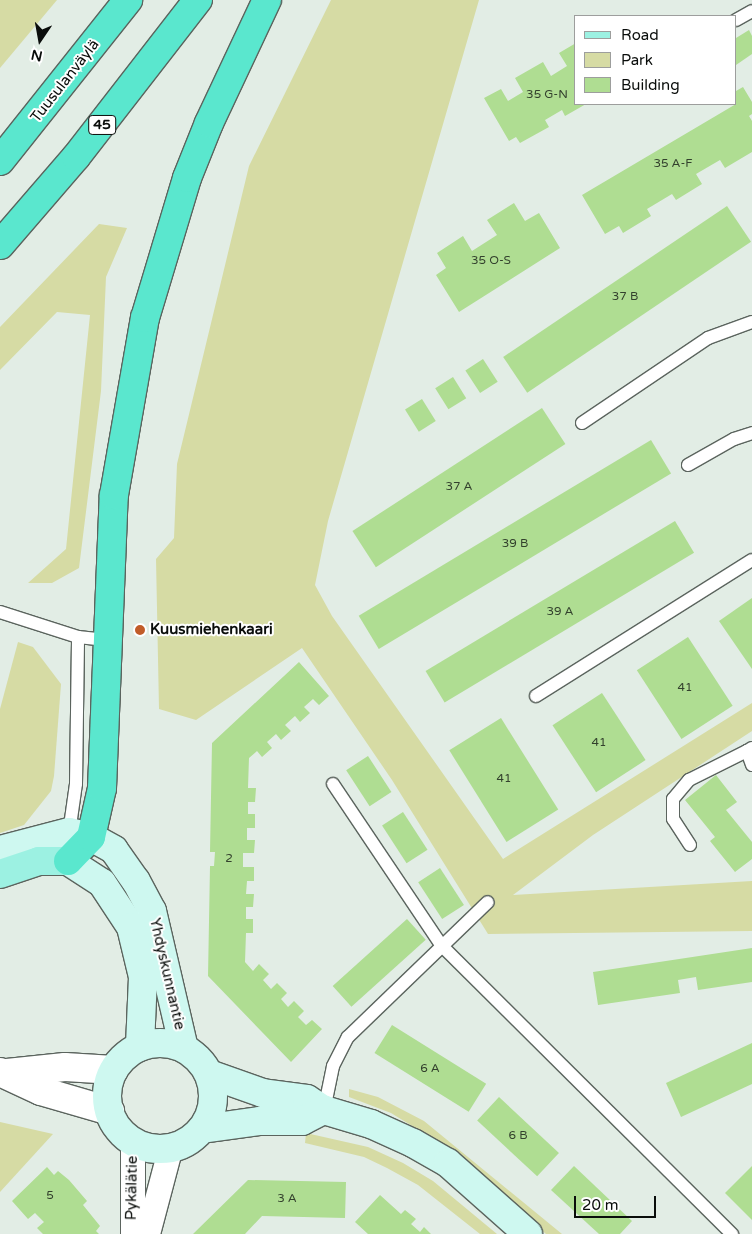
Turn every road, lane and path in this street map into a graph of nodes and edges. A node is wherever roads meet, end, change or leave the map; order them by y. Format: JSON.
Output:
{"nodes":[{"id":1,"x":128,"y":0,"type":"edge"},
{"id":2,"x":198,"y":0,"type":"edge"},
{"id":3,"x":267,"y":0,"type":"edge"},
{"id":4,"x":752,"y":10,"type":"edge"},
{"id":5,"x":737,"y":19,"type":"edge"},
{"id":6,"x":0,"y":161,"type":"edge"},
{"id":7,"x":0,"y":245,"type":"edge"},
{"id":8,"x":752,"y":322,"type":"edge"},
{"id":9,"x":582,"y":423,"type":"dead end"},
{"id":10,"x":752,"y":433,"type":"edge"},
{"id":11,"x":688,"y":465,"type":"dead end"},
{"id":12,"x":752,"y":560,"type":"edge"},
{"id":13,"x":0,"y":612,"type":"edge"},
{"id":14,"x":78,"y":636,"type":"junction"},
{"id":15,"x":109,"y":640,"type":"junction"},
{"id":16,"x":536,"y":696,"type":"dead end"},
{"id":17,"x":749,"y":750,"type":"edge"},
{"id":18,"x":752,"y":764,"type":"edge"},
{"id":19,"x":333,"y":784,"type":"dead end"},
{"id":20,"x":80,"y":835,"type":"junction"},
{"id":21,"x":690,"y":845,"type":"dead end"},
{"id":22,"x":0,"y":850,"type":"edge"},
{"id":23,"x":68,"y":861,"type":"junction"},
{"id":24,"x":0,"y":874,"type":"edge"},
{"id":25,"x":488,"y":902,"type":"dead end"},
{"id":26,"x":442,"y":946,"type":"junction"},
{"id":27,"x":140,"y":1046,"type":"junction"},
{"id":28,"x":184,"y":1048,"type":"junction"},
{"id":29,"x":114,"y":1070,"type":"junction"},
{"id":30,"x":4,"y":1072,"type":"edge"},
{"id":31,"x":209,"y":1074,"type":"junction"},
{"id":32,"x":324,"y":1110,"type":"junction"},
{"id":33,"x":110,"y":1111,"type":"junction"},
{"id":34,"x":202,"y":1129,"type":"junction"},
{"id":35,"x":133,"y":1141,"type":"junction"},
{"id":36,"x":171,"y":1147,"type":"junction"},
{"id":37,"x":133,"y":1234,"type":"edge"},
{"id":38,"x":148,"y":1234,"type":"edge"},
{"id":39,"x":528,"y":1234,"type":"edge"},
{"id":40,"x":732,"y":1234,"type":"edge"}],
"edges":[{"from":1,"to":6,"type":"highway","name":"Tuusulanväylä"},
{"from":2,"to":7,"type":"highway","number":"45"},
{"from":3,"to":15,"type":"highway"},
{"from":4,"to":5,"type":"lane"},
{"from":8,"to":9,"type":"lane"},
{"from":10,"to":11,"type":"lane"},
{"from":12,"to":16,"type":"lane"},
{"from":13,"to":14,"type":"lane"},
{"from":14,"to":15,"type":"lane"},
{"from":14,"to":20,"type":"lane"},
{"from":15,"to":20,"type":"highway"},
{"from":17,"to":18,"type":"lane"},
{"from":17,"to":21,"type":"lane"},
{"from":19,"to":26,"type":"lane"},
{"from":20,"to":22,"type":"main road"},
{"from":20,"to":23,"type":"highway"},
{"from":20,"to":28,"type":"main road","name":"Yhdyskunnantie"},
{"from":23,"to":24,"type":"main road"},
{"from":23,"to":27,"type":"main road","name":"Yhdyskunnantie"},
{"from":25,"to":26,"type":"lane"},
{"from":26,"to":32,"type":"lane"},
{"from":26,"to":40,"type":"lane"},
{"from":27,"to":28,"type":"main road"},
{"from":27,"to":29,"type":"main road"},
{"from":28,"to":31,"type":"main road"},
{"from":29,"to":30,"type":"street"},
{"from":29,"to":33,"type":"main road"},
{"from":30,"to":33,"type":"street"},
{"from":31,"to":32,"type":"main road"},
{"from":31,"to":34,"type":"main road"},
{"from":32,"to":34,"type":"main road"},
{"from":32,"to":39,"type":"main road"},
{"from":33,"to":35,"type":"main road"},
{"from":34,"to":36,"type":"main road"},
{"from":35,"to":36,"type":"main road"},
{"from":35,"to":37,"type":"street","name":"Pykälätie"},
{"from":36,"to":38,"type":"street","name":"Pykälätie"}]}
